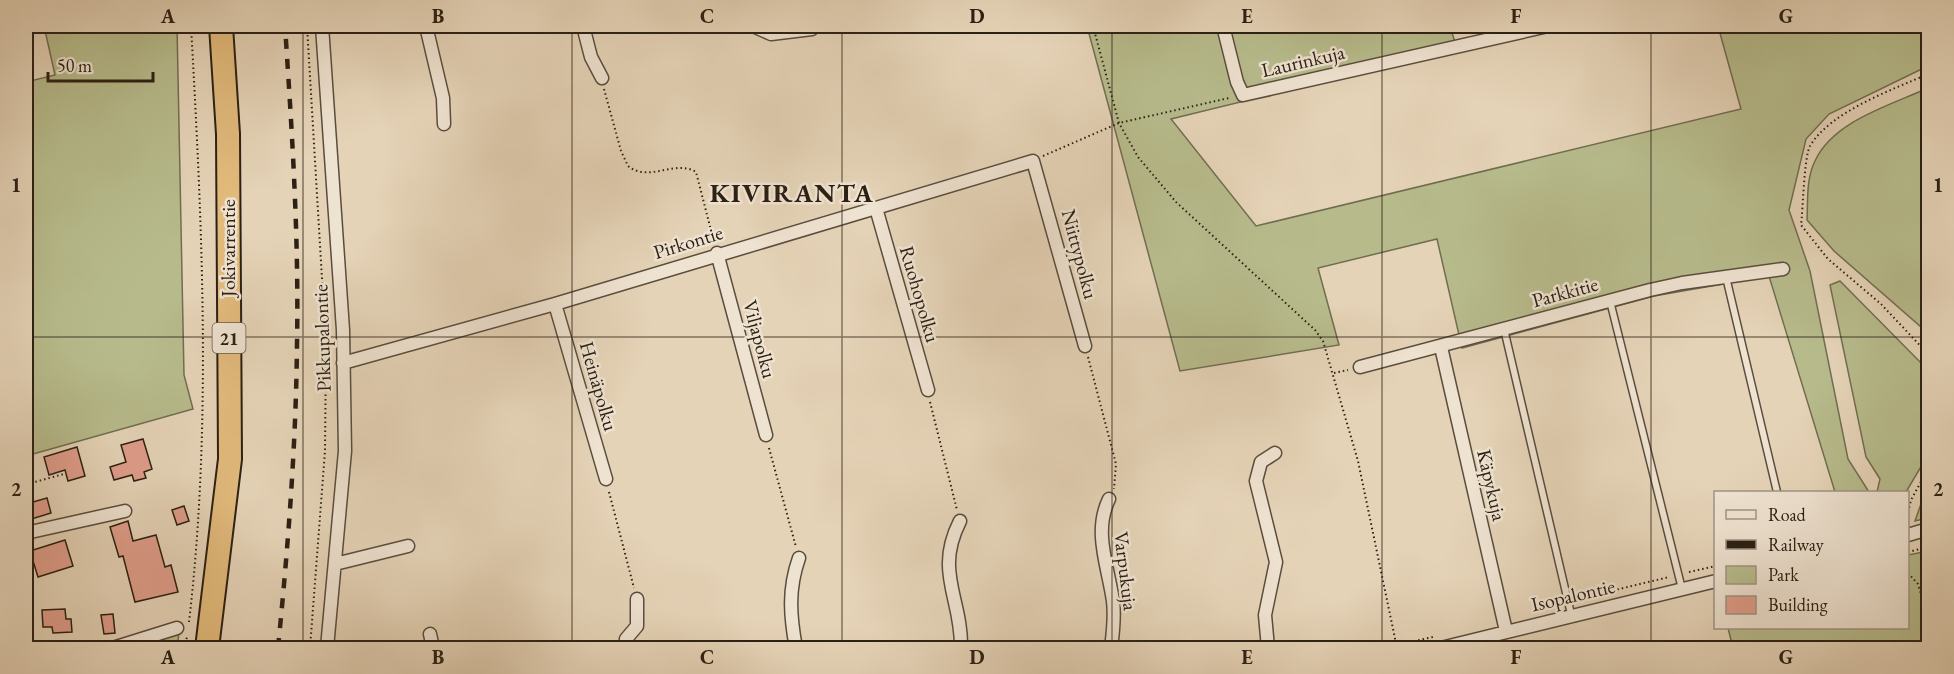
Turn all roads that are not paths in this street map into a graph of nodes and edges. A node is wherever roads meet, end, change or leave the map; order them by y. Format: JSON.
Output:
{"nodes":[{"id":1,"x":220,"y":26,"type":"edge"},
{"id":2,"x":322,"y":26,"type":"edge"},
{"id":3,"x":426,"y":26,"type":"edge"},
{"id":4,"x":583,"y":26,"type":"edge"},
{"id":5,"x":753,"y":26,"type":"edge"},
{"id":6,"x":1223,"y":26,"type":"edge"},
{"id":7,"x":1548,"y":26,"type":"edge"},
{"id":8,"x":812,"y":29,"type":"dead end"},
{"id":9,"x":602,"y":78,"type":"road end"},
{"id":10,"x":444,"y":124,"type":"dead end"},
{"id":11,"x":1035,"y":167,"type":"joint"},
{"id":12,"x":876,"y":208,"type":"junction"},
{"id":13,"x":717,"y":253,"type":"junction"},
{"id":14,"x":1783,"y":269,"type":"dead end"},
{"id":15,"x":1726,"y":276,"type":"junction"},
{"id":16,"x":1610,"y":300,"type":"junction"},
{"id":17,"x":555,"y":304,"type":"junction"},
{"id":18,"x":1504,"y":329,"type":"junction"},
{"id":19,"x":1085,"y":346,"type":"road end"},
{"id":20,"x":1441,"y":347,"type":"junction"},
{"id":21,"x":343,"y":363,"type":"junction"},
{"id":22,"x":1360,"y":367,"type":"dead end"},
{"id":23,"x":928,"y":390,"type":"road end"},
{"id":24,"x":766,"y":435,"type":"road end"},
{"id":25,"x":1275,"y":453,"type":"dead end"},
{"id":26,"x":606,"y":479,"type":"road end"},
{"id":27,"x":1777,"y":491,"type":"edge"},
{"id":28,"x":1109,"y":500,"type":"road end"},
{"id":29,"x":125,"y":511,"type":"dead end"},
{"id":30,"x":960,"y":521,"type":"road end"},
{"id":31,"x":1929,"y":529,"type":"edge"},
{"id":32,"x":26,"y":533,"type":"edge"},
{"id":33,"x":1909,"y":534,"type":"edge"},
{"id":34,"x":408,"y":546,"type":"dead end"},
{"id":35,"x":799,"y":558,"type":"road end"},
{"id":36,"x":335,"y":564,"type":"junction"},
{"id":37,"x":1714,"y":581,"type":"edge"},
{"id":38,"x":1682,"y":589,"type":"junction"},
{"id":39,"x":638,"y":599,"type":"road end"},
{"id":40,"x":1571,"y":614,"type":"junction"},
{"id":41,"x":177,"y":628,"type":"dead end"},
{"id":42,"x":1506,"y":631,"type":"junction"},
{"id":43,"x":430,"y":634,"type":"dead end"},
{"id":44,"x":113,"y":648,"type":"edge"},
{"id":45,"x":207,"y":648,"type":"edge"},
{"id":46,"x":327,"y":648,"type":"edge"},
{"id":47,"x":433,"y":648,"type":"edge"},
{"id":48,"x":625,"y":648,"type":"edge"},
{"id":49,"x":796,"y":648,"type":"edge"},
{"id":50,"x":961,"y":648,"type":"edge"},
{"id":51,"x":1111,"y":648,"type":"edge"},
{"id":52,"x":1268,"y":648,"type":"edge"},
{"id":53,"x":1441,"y":648,"type":"edge"}],
"edges":[{"from":1,"to":45,"type":"highway","name":"Jokivarrentie","number":"21"},
{"from":2,"to":21,"type":"street","name":"Pikkupalontie"},
{"from":3,"to":10,"type":"street"},
{"from":4,"to":9,"type":"street"},
{"from":5,"to":8,"type":"street"},
{"from":6,"to":7,"type":"street","name":"Laurinkuja"},
{"from":11,"to":12,"type":"street","name":"Pirkontie"},
{"from":11,"to":19,"type":"street","name":"Niittypolku"},
{"from":12,"to":13,"type":"street","name":"Pirkontie"},
{"from":12,"to":23,"type":"street","name":"Ruohopolku"},
{"from":13,"to":17,"type":"street","name":"Pirkontie"},
{"from":13,"to":24,"type":"street","name":"Viljapolku"},
{"from":14,"to":15,"type":"street","name":"Parkkitie"},
{"from":15,"to":16,"type":"street","name":"Parkkitie"},
{"from":15,"to":27,"type":"lane"},
{"from":16,"to":18,"type":"street","name":"Parkkitie"},
{"from":16,"to":38,"type":"lane"},
{"from":17,"to":21,"type":"street","name":"Pirkontie"},
{"from":17,"to":26,"type":"street","name":"Heinäpolku"},
{"from":18,"to":20,"type":"street","name":"Parkkitie"},
{"from":18,"to":40,"type":"lane"},
{"from":20,"to":22,"type":"street","name":"Parkkitie"},
{"from":20,"to":42,"type":"street","name":"Käpykuja"},
{"from":21,"to":36,"type":"street","name":"Pikkupalontie"},
{"from":25,"to":52,"type":"street"},
{"from":28,"to":51,"type":"street","name":"Varpukuja"},
{"from":29,"to":32,"type":"street"},
{"from":30,"to":50,"type":"street"},
{"from":31,"to":33,"type":"street"},
{"from":34,"to":36,"type":"street"},
{"from":35,"to":49,"type":"street"},
{"from":36,"to":46,"type":"street","name":"Pikkupalontie"},
{"from":37,"to":38,"type":"street","name":"Isopalontie"},
{"from":38,"to":40,"type":"street","name":"Isopalontie"},
{"from":39,"to":48,"type":"street"},
{"from":40,"to":42,"type":"street","name":"Isopalontie"},
{"from":41,"to":44,"type":"street"},
{"from":42,"to":53,"type":"street","name":"Isopalontie"},
{"from":43,"to":47,"type":"street"}]}
